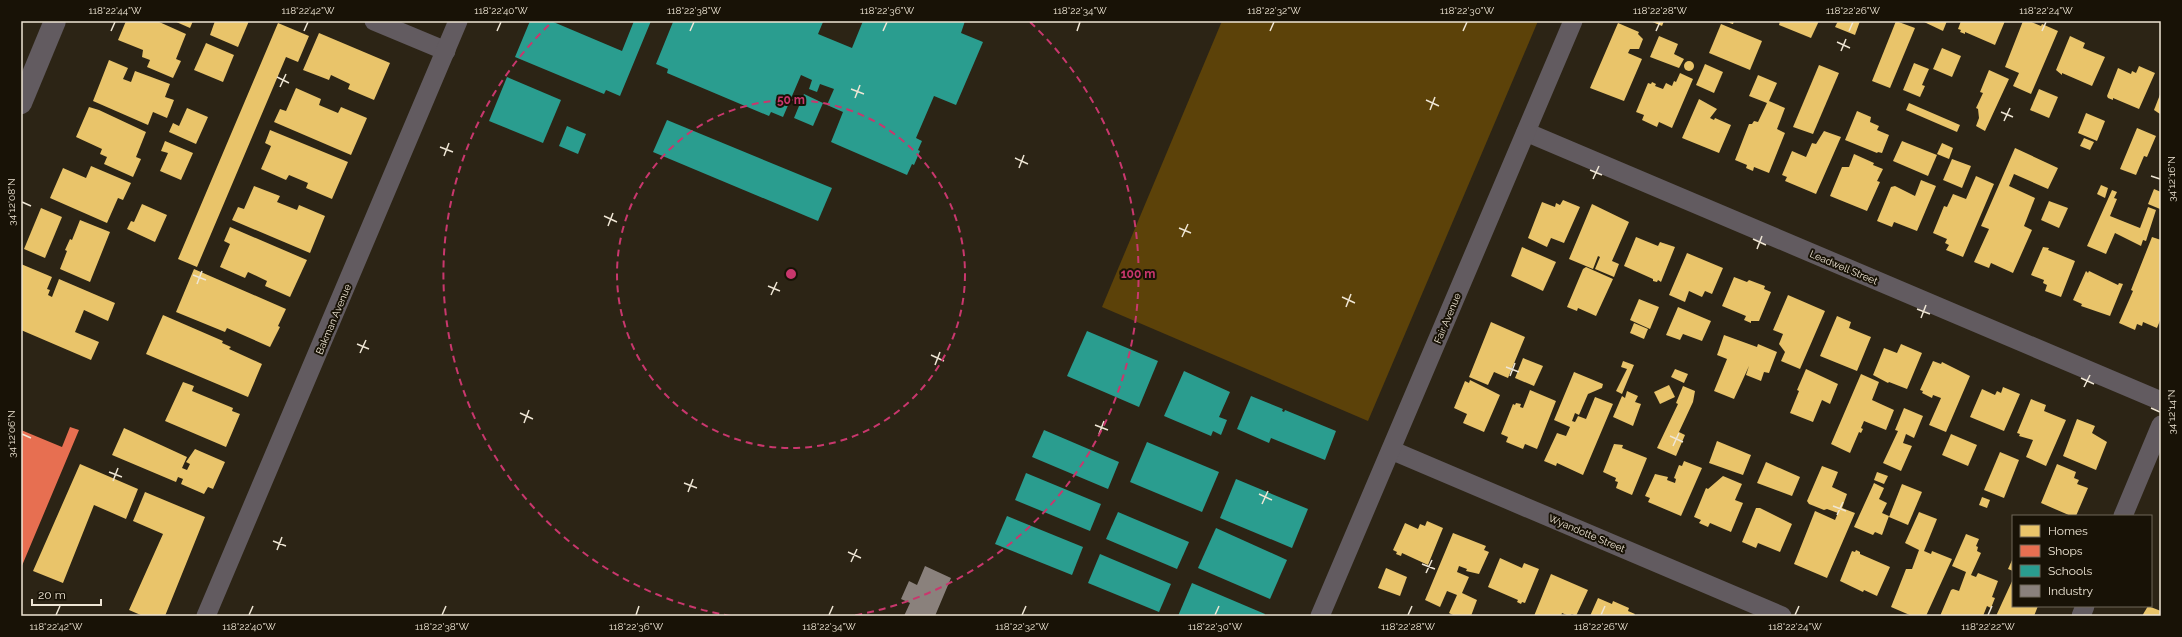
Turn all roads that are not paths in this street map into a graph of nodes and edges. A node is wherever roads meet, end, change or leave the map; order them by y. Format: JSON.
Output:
{"nodes":[{"id":1,"x":55,"y":21,"type":"edge"},
{"id":2,"x":374,"y":21,"type":"edge"},
{"id":3,"x":458,"y":21,"type":"edge"},
{"id":4,"x":1573,"y":21,"type":"edge"},
{"id":5,"x":446,"y":51,"type":"junction"},
{"id":6,"x":21,"y":102,"type":"edge"},
{"id":7,"x":1526,"y":132,"type":"junction"},
{"id":8,"x":2161,"y":402,"type":"edge"},
{"id":9,"x":2161,"y":425,"type":"edge"},
{"id":10,"x":1391,"y":450,"type":"junction"},
{"id":11,"x":2123,"y":515,"type":"edge"},
{"id":12,"x":206,"y":616,"type":"edge"},
{"id":13,"x":1320,"y":616,"type":"edge"},
{"id":14,"x":1782,"y":616,"type":"edge"}],
"edges":[{"from":1,"to":6,"type":"street"},
{"from":2,"to":5,"type":"street"},
{"from":3,"to":5,"type":"street","name":"Bakman Avenue"},
{"from":4,"to":7,"type":"street","name":"Fair Avenue"},
{"from":5,"to":12,"type":"street","name":"Bakman Avenue"},
{"from":7,"to":8,"type":"street","name":"Leadwell Street"},
{"from":7,"to":10,"type":"street","name":"Fair Avenue"},
{"from":9,"to":11,"type":"street"},
{"from":10,"to":13,"type":"street","name":"Fair Avenue"},
{"from":10,"to":14,"type":"street","name":"Wyandotte Street"}]}
